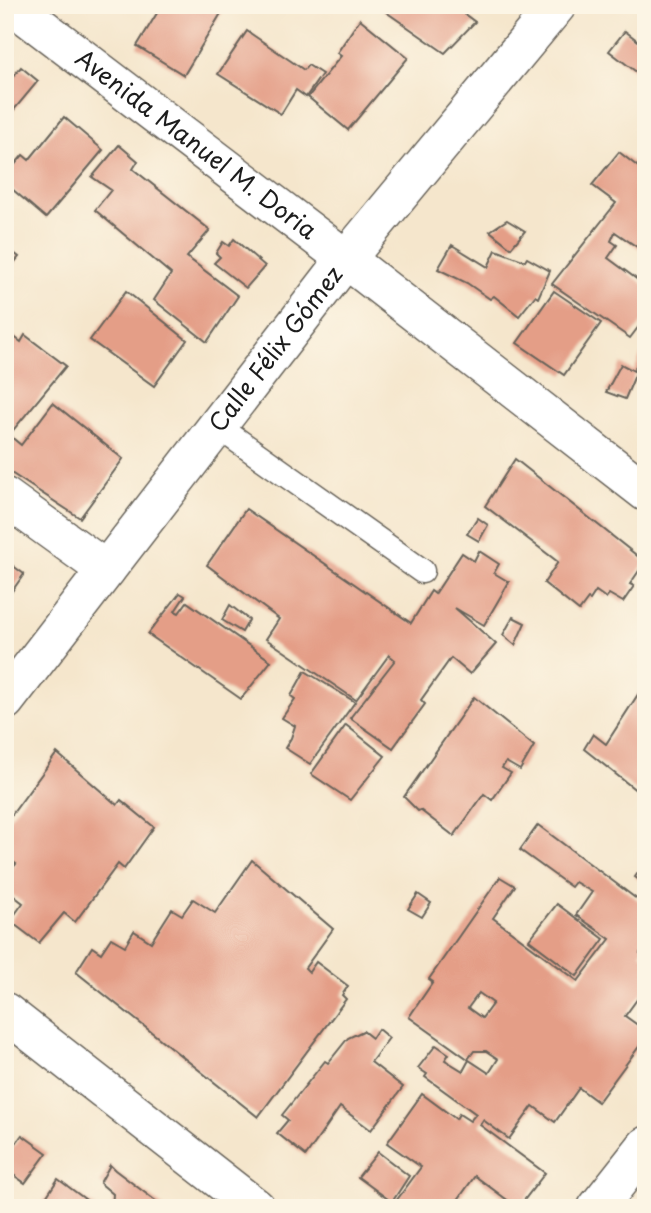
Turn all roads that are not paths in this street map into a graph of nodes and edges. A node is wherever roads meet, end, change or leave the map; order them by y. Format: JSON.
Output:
{"nodes":[{"id":1,"x":12,"y":5,"type":"edge"},
{"id":2,"x":557,"y":5,"type":"edge"},
{"id":3,"x":346,"y":259,"type":"junction"},
{"id":4,"x":217,"y":426,"type":"junction"},
{"id":5,"x":646,"y":492,"type":"edge"},
{"id":6,"x":5,"y":498,"type":"edge"},
{"id":7,"x":106,"y":570,"type":"junction"},
{"id":8,"x":422,"y":571,"type":"dead end"},
{"id":9,"x":5,"y":701,"type":"edge"},
{"id":10,"x":5,"y":1012,"type":"edge"},
{"id":11,"x":646,"y":1146,"type":"edge"},
{"id":12,"x":256,"y":1208,"type":"edge"},
{"id":13,"x":597,"y":1208,"type":"edge"}],
"edges":[{"from":1,"to":3,"type":"street","name":"Avenida Manuel M. Doria"},
{"from":2,"to":3,"type":"street","name":"Calle Félix Gómez"},
{"from":3,"to":4,"type":"street","name":"Calle Félix Gómez"},
{"from":3,"to":5,"type":"street","name":"Avenida Manuel M. Doria"},
{"from":4,"to":7,"type":"street","name":"Calle Félix Gómez"},
{"from":4,"to":8,"type":"lane"},
{"from":6,"to":7,"type":"street"},
{"from":7,"to":9,"type":"street","name":"Calle Félix Gómez"},
{"from":10,"to":12,"type":"street"},
{"from":11,"to":13,"type":"street"}]}
